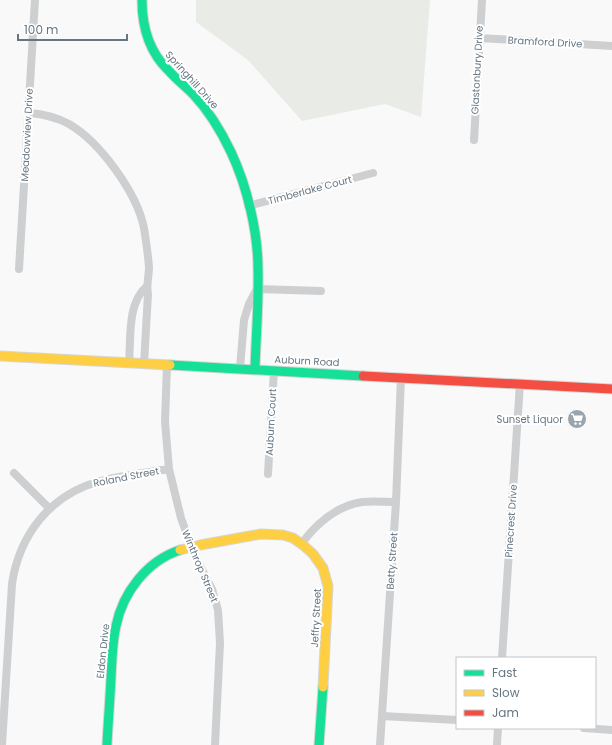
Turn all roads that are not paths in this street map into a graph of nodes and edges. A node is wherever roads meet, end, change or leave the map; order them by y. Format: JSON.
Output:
{"nodes":[{"id":1,"x":35,"y":0,"type":"edge"},
{"id":2,"x":142,"y":0,"type":"edge"},
{"id":3,"x":482,"y":0,"type":"edge"},
{"id":4,"x":479,"y":38,"type":"junction"},
{"id":5,"x":612,"y":46,"type":"edge"},
{"id":6,"x":28,"y":113,"type":"junction"},
{"id":7,"x":474,"y":140,"type":"dead end"},
{"id":8,"x":373,"y":173,"type":"dead end"},
{"id":9,"x":248,"y":206,"type":"junction"},
{"id":10,"x":19,"y":269,"type":"dead end"},
{"id":11,"x":146,"y":288,"type":"junction"},
{"id":12,"x":258,"y":289,"type":"junction"},
{"id":13,"x":321,"y":291,"type":"dead end"},
{"id":14,"x":0,"y":356,"type":"edge"},
{"id":15,"x":129,"y":363,"type":"junction"},
{"id":16,"x":144,"y":364,"type":"junction"},
{"id":17,"x":167,"y":364,"type":"junction"},
{"id":18,"x":240,"y":368,"type":"junction"},
{"id":19,"x":255,"y":369,"type":"junction"},
{"id":20,"x":274,"y":370,"type":"junction"},
{"id":21,"x":401,"y":377,"type":"junction"},
{"id":22,"x":520,"y":383,"type":"junction"},
{"id":23,"x":612,"y":389,"type":"edge"},
{"id":24,"x":169,"y":469,"type":"junction"},
{"id":25,"x":14,"y":473,"type":"dead end"},
{"id":26,"x":268,"y":474,"type":"dead end"},
{"id":27,"x":396,"y":502,"type":"junction"},
{"id":28,"x":49,"y":508,"type":"junction"},
{"id":29,"x":302,"y":543,"type":"junction"},
{"id":30,"x":191,"y":546,"type":"junction"},
{"id":31,"x":502,"y":657,"type":"edge"},
{"id":32,"x":382,"y":716,"type":"junction"},
{"id":33,"x":456,"y":720,"type":"edge"},
{"id":34,"x":498,"y":729,"type":"edge"},
{"id":35,"x":596,"y":729,"type":"edge"},
{"id":36,"x":612,"y":730,"type":"edge"},
{"id":37,"x":2,"y":745,"type":"edge"},
{"id":38,"x":107,"y":745,"type":"edge"},
{"id":39,"x":214,"y":745,"type":"edge"},
{"id":40,"x":319,"y":745,"type":"edge"},
{"id":41,"x":380,"y":745,"type":"edge"},
{"id":42,"x":497,"y":745,"type":"edge"}],
"edges":[{"from":1,"to":6,"type":"street","name":"Meadowview Drive"},
{"from":2,"to":9,"type":"street","name":"Springhill Drive"},
{"from":3,"to":4,"type":"street","name":"Glastonbury Drive"},
{"from":4,"to":5,"type":"street","name":"Bramford Drive"},
{"from":4,"to":7,"type":"street","name":"Glastonbury Drive"},
{"from":6,"to":10,"type":"street","name":"Meadowview Drive"},
{"from":6,"to":11,"type":"street"},
{"from":8,"to":9,"type":"street","name":"Timberlake Court"},
{"from":9,"to":12,"type":"street","name":"Springhill Drive"},
{"from":11,"to":15,"type":"street"},
{"from":11,"to":16,"type":"street"},
{"from":12,"to":13,"type":"street"},
{"from":12,"to":18,"type":"street","name":"Springhill Drive"},
{"from":12,"to":19,"type":"street","name":"Springhill Drive"},
{"from":14,"to":15,"type":"street","name":"Auburn Road"},
{"from":15,"to":16,"type":"street","name":"Auburn Road"},
{"from":16,"to":17,"type":"street","name":"Auburn Road"},
{"from":17,"to":18,"type":"street","name":"Auburn Road"},
{"from":17,"to":24,"type":"street","name":"Winthrop Street"},
{"from":18,"to":19,"type":"street","name":"Auburn Road"},
{"from":19,"to":20,"type":"street","name":"Auburn Road"},
{"from":20,"to":21,"type":"street","name":"Auburn Road"},
{"from":20,"to":26,"type":"street","name":"Auburn Court"},
{"from":21,"to":22,"type":"street","name":"Auburn Road"},
{"from":21,"to":27,"type":"street","name":"Betty Street"},
{"from":22,"to":23,"type":"street","name":"Auburn Road"},
{"from":22,"to":31,"type":"street","name":"Pinecrest Drive"},
{"from":24,"to":28,"type":"street","name":"Roland Street"},
{"from":24,"to":30,"type":"street","name":"Winthrop Street"},
{"from":25,"to":28,"type":"street"},
{"from":27,"to":29,"type":"street"},
{"from":27,"to":32,"type":"street","name":"Betty Street"},
{"from":28,"to":37,"type":"street","name":"Roland Street"},
{"from":29,"to":30,"type":"street","name":"Jeffry Street"},
{"from":29,"to":40,"type":"street","name":"Jeffry Street"},
{"from":30,"to":38,"type":"street","name":"Eldon Drive"},
{"from":30,"to":39,"type":"street","name":"Winthrop Street"},
{"from":32,"to":33,"type":"street"},
{"from":32,"to":41,"type":"street","name":"Betty Street"},
{"from":34,"to":42,"type":"street"},
{"from":35,"to":36,"type":"street"}]}
